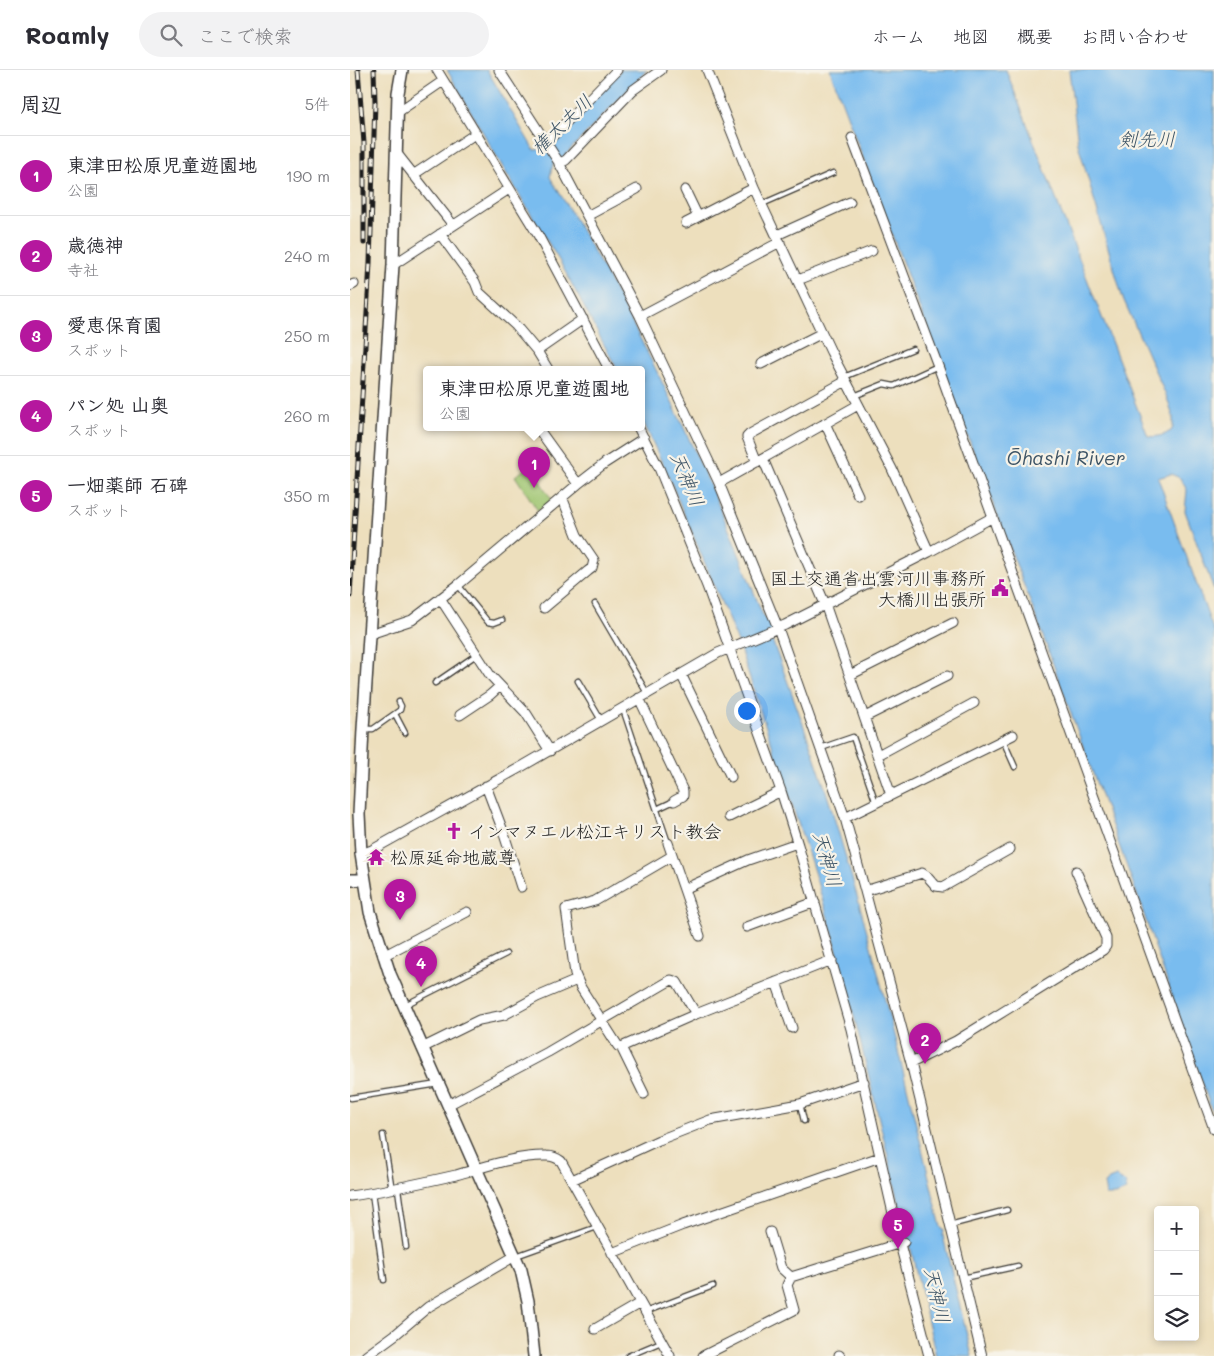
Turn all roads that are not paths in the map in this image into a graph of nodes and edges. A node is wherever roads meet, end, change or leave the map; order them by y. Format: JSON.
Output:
{"nodes":[{"id":1,"x":402,"y":70,"type":"edge"},
{"id":2,"x":437,"y":70,"type":"edge"},
{"id":3,"x":499,"y":70,"type":"edge"},
{"id":4,"x":617,"y":70,"type":"edge"},
{"id":5,"x":661,"y":70,"type":"edge"},
{"id":6,"x":707,"y":70,"type":"edge"},
{"id":7,"x":443,"y":81,"type":"junction"},
{"id":8,"x":398,"y":112,"type":"junction"},
{"id":9,"x":476,"y":134,"type":"junction"},
{"id":10,"x":852,"y":138,"type":"dead end"},
{"id":11,"x":546,"y":144,"type":"junction"},
{"id":12,"x":398,"y":155,"type":"junction"},
{"id":13,"x":559,"y":162,"type":"junction"},
{"id":14,"x":833,"y":173,"type":"dead end"},
{"id":15,"x":413,"y":174,"type":"junction"},
{"id":16,"x":754,"y":188,"type":"junction"},
{"id":17,"x":509,"y":189,"type":"junction"},
{"id":18,"x":637,"y":189,"type":"dead end"},
{"id":19,"x":685,"y":190,"type":"dead end"},
{"id":20,"x":850,"y":202,"type":"dead end"},
{"id":21,"x":762,"y":204,"type":"junction"},
{"id":22,"x":587,"y":216,"type":"junction"},
{"id":23,"x":698,"y":217,"type":"junction"},
{"id":24,"x":686,"y":223,"type":"dead end"},
{"id":25,"x":453,"y":225,"type":"junction"},
{"id":26,"x":440,"y":234,"type":"junction"},
{"id":27,"x":779,"y":238,"type":"junction"},
{"id":28,"x":872,"y":251,"type":"dead end"},
{"id":29,"x":393,"y":265,"type":"junction"},
{"id":30,"x":798,"y":280,"type":"junction"},
{"id":31,"x":640,"y":316,"type":"junction"},
{"id":32,"x":583,"y":319,"type":"junction"},
{"id":33,"x":822,"y":333,"type":"junction"},
{"id":34,"x":913,"y":349,"type":"dead end"},
{"id":35,"x":537,"y":351,"type":"junction"},
{"id":36,"x":761,"y":364,"type":"dead end"},
{"id":37,"x":546,"y":366,"type":"edge"},
{"id":38,"x":607,"y":366,"type":"edge"},
{"id":39,"x":938,"y":366,"type":"junction"},
{"id":40,"x":845,"y":379,"type":"junction"},
{"id":41,"x":856,"y":400,"type":"junction"},
{"id":42,"x":825,"y":423,"type":"junction"},
{"id":43,"x":540,"y":431,"type":"edge"},
{"id":44,"x":640,"y":431,"type":"edge"},
{"id":45,"x":644,"y":438,"type":"junction"},
{"id":46,"x":760,"y":460,"type":"junction"},
{"id":47,"x":720,"y":483,"type":"junction"},
{"id":48,"x":578,"y":484,"type":"junction"},
{"id":49,"x":858,"y":495,"type":"dead end"},
{"id":50,"x":562,"y":497,"type":"junction"},
{"id":51,"x":993,"y":517,"type":"junction"},
{"id":52,"x":929,"y":552,"type":"junction"},
{"id":53,"x":458,"y":585,"type":"junction"},
{"id":54,"x":440,"y":598,"type":"junction"},
{"id":55,"x":595,"y":604,"type":"dead end"},
{"id":56,"x":826,"y":604,"type":"junction"},
{"id":57,"x":544,"y":608,"type":"dead end"},
{"id":58,"x":502,"y":620,"type":"dead end"},
{"id":59,"x":952,"y":623,"type":"dead end"},
{"id":60,"x":776,"y":629,"type":"junction"},
{"id":61,"x":370,"y":634,"type":"junction"},
{"id":62,"x":731,"y":646,"type":"junction"},
{"id":63,"x":476,"y":655,"type":"junction"},
{"id":64,"x":681,"y":674,"type":"junction"},
{"id":65,"x":850,"y":675,"type":"junction"},
{"id":66,"x":947,"y":676,"type":"dead end"},
{"id":67,"x":578,"y":681,"type":"dead end"},
{"id":68,"x":434,"y":683,"type":"dead end"},
{"id":69,"x":500,"y":686,"type":"junction"},
{"id":70,"x":643,"y":696,"type":"junction"},
{"id":71,"x":398,"y":702,"type":"dead end"},
{"id":72,"x":974,"y":703,"type":"dead end"},
{"id":73,"x":623,"y":707,"type":"junction"},
{"id":74,"x":395,"y":714,"type":"junction"},
{"id":75,"x":460,"y":715,"type":"dead end"},
{"id":76,"x":865,"y":717,"type":"junction"},
{"id":77,"x":601,"y":720,"type":"junction"},
{"id":78,"x":363,"y":729,"type":"junction"},
{"id":79,"x":405,"y":732,"type":"dead end"},
{"id":80,"x":1013,"y":735,"type":"dead end"},
{"id":81,"x":1004,"y":740,"type":"junction"},
{"id":82,"x":821,"y":748,"type":"junction"},
{"id":83,"x":550,"y":751,"type":"junction"},
{"id":84,"x":878,"y":755,"type":"junction"},
{"id":85,"x":1015,"y":767,"type":"dead end"},
{"id":86,"x":731,"y":777,"type":"dead end"},
{"id":87,"x":486,"y":786,"type":"junction"},
{"id":88,"x":781,"y":791,"type":"junction"},
{"id":89,"x":891,"y":795,"type":"junction"},
{"id":90,"x":674,"y":801,"type":"joint"},
{"id":91,"x":876,"y":803,"type":"junction"},
{"id":92,"x":657,"y":809,"type":"junction"},
{"id":93,"x":729,"y":817,"type":"dead end"},
{"id":94,"x":845,"y":818,"type":"junction"},
{"id":95,"x":668,"y":843,"type":"joint"},
{"id":96,"x":797,"y":843,"type":"junction"},
{"id":97,"x":1010,"y":850,"type":"dead end"},
{"id":98,"x":361,"y":854,"type":"junction"},
{"id":99,"x":672,"y":856,"type":"junction"},
{"id":100,"x":1076,"y":872,"type":"dead end"},
{"id":101,"x":350,"y":880,"type":"edge"},
{"id":102,"x":364,"y":880,"type":"junction"},
{"id":103,"x":521,"y":887,"type":"dead end"},
{"id":104,"x":684,"y":889,"type":"junction"},
{"id":105,"x":866,"y":891,"type":"junction"},
{"id":106,"x":815,"y":902,"type":"junction"},
{"id":107,"x":467,"y":912,"type":"dead end"},
{"id":108,"x":747,"y":927,"type":"dead end"},
{"id":109,"x":700,"y":936,"type":"dead end"},
{"id":110,"x":506,"y":954,"type":"dead end"},
{"id":111,"x":383,"y":956,"type":"junction"},
{"id":112,"x":832,"y":960,"type":"junction"},
{"id":113,"x":577,"y":980,"type":"junction"},
{"id":114,"x":776,"y":982,"type":"junction"},
{"id":115,"x":404,"y":1006,"type":"junction"},
{"id":116,"x":696,"y":1014,"type":"junction"},
{"id":117,"x":602,"y":1021,"type":"junction"},
{"id":118,"x":792,"y":1028,"type":"dead end"},
{"id":119,"x":621,"y":1047,"type":"junction"},
{"id":120,"x":422,"y":1048,"type":"junction"},
{"id":121,"x":911,"y":1063,"type":"junction"},
{"id":122,"x":864,"y":1082,"type":"junction"},
{"id":123,"x":439,"y":1084,"type":"junction"},
{"id":124,"x":644,"y":1094,"type":"dead end"},
{"id":125,"x":351,"y":1098,"type":"edge"},
{"id":126,"x":800,"y":1104,"type":"junction"},
{"id":127,"x":448,"y":1105,"type":"junction"},
{"id":128,"x":804,"y":1121,"type":"dead end"},
{"id":129,"x":1214,"y":1129,"type":"edge"},
{"id":130,"x":383,"y":1135,"type":"dead end"},
{"id":131,"x":880,"y":1156,"type":"junction"},
{"id":132,"x":478,"y":1169,"type":"junction"},
{"id":133,"x":572,"y":1180,"type":"junction"},
{"id":134,"x":395,"y":1189,"type":"junction"},
{"id":135,"x":372,"y":1193,"type":"junction"},
{"id":136,"x":350,"y":1196,"type":"edge"},
{"id":137,"x":1007,"y":1210,"type":"dead end"},
{"id":138,"x":597,"y":1227,"type":"junction"},
{"id":139,"x":949,"y":1229,"type":"junction"},
{"id":140,"x":770,"y":1232,"type":"dead end"},
{"id":141,"x":902,"y":1243,"type":"junction"},
{"id":142,"x":406,"y":1247,"type":"dead end"},
{"id":143,"x":612,"y":1253,"type":"junction"},
{"id":144,"x":515,"y":1256,"type":"junction"},
{"id":145,"x":1018,"y":1266,"type":"dead end"},
{"id":146,"x":791,"y":1277,"type":"junction"},
{"id":147,"x":962,"y":1278,"type":"junction"},
{"id":148,"x":384,"y":1280,"type":"dead end"},
{"id":149,"x":713,"y":1286,"type":"dead end"},
{"id":150,"x":643,"y":1307,"type":"junction"},
{"id":151,"x":595,"y":1329,"type":"dead end"},
{"id":152,"x":661,"y":1342,"type":"junction"},
{"id":153,"x":366,"y":1356,"type":"edge"},
{"id":154,"x":534,"y":1356,"type":"edge"},
{"id":155,"x":628,"y":1356,"type":"edge"},
{"id":156,"x":670,"y":1356,"type":"edge"},
{"id":157,"x":703,"y":1356,"type":"edge"},
{"id":158,"x":929,"y":1356,"type":"edge"},
{"id":159,"x":982,"y":1356,"type":"edge"}],
"edges":[{"from":1,"to":8,"type":"street"},
{"from":2,"to":7,"type":"street"},
{"from":3,"to":11,"type":"street"},
{"from":4,"to":11,"type":"street"},
{"from":5,"to":13,"type":"street"},
{"from":6,"to":16,"type":"street"},
{"from":7,"to":8,"type":"street"},
{"from":7,"to":9,"type":"street"},
{"from":8,"to":12,"type":"street"},
{"from":9,"to":15,"type":"street"},
{"from":9,"to":17,"type":"street"},
{"from":10,"to":39,"type":"street"},
{"from":11,"to":13,"type":"street"},
{"from":12,"to":15,"type":"street"},
{"from":12,"to":29,"type":"street"},
{"from":13,"to":22,"type":"street"},
{"from":14,"to":21,"type":"lane"},
{"from":15,"to":25,"type":"street"},
{"from":16,"to":21,"type":"street"},
{"from":16,"to":23,"type":"street"},
{"from":17,"to":25,"type":"street"},
{"from":17,"to":32,"type":"street"},
{"from":18,"to":22,"type":"street"},
{"from":19,"to":23,"type":"street"},
{"from":20,"to":27,"type":"street"},
{"from":21,"to":27,"type":"street"},
{"from":22,"to":31,"type":"street"},
{"from":23,"to":24,"type":"street"},
{"from":25,"to":26,"type":"street"},
{"from":26,"to":29,"type":"street"},
{"from":26,"to":35,"type":"street"},
{"from":27,"to":30,"type":"street"},
{"from":27,"to":31,"type":"street"},
{"from":28,"to":30,"type":"street"},
{"from":29,"to":61,"type":"street"},
{"from":30,"to":33,"type":"street"},
{"from":31,"to":47,"type":"street"},
{"from":32,"to":35,"type":"street"},
{"from":32,"to":38,"type":"street"},
{"from":33,"to":36,"type":"street"},
{"from":33,"to":40,"type":"street"},
{"from":34,"to":40,"type":"lane"},
{"from":35,"to":37,"type":"street"},
{"from":39,"to":41,"type":"lane"},
{"from":39,"to":51,"type":"street"},
{"from":40,"to":41,"type":"street"},
{"from":40,"to":46,"type":"street"},
{"from":41,"to":42,"type":"street"},
{"from":41,"to":52,"type":"street"},
{"from":42,"to":46,"type":"street"},
{"from":42,"to":49,"type":"street"},
{"from":43,"to":48,"type":"street"},
{"from":44,"to":45,"type":"street"},
{"from":45,"to":48,"type":"street"},
{"from":45,"to":62,"type":"street"},
{"from":46,"to":47,"type":"street"},
{"from":46,"to":56,"type":"street"},
{"from":47,"to":60,"type":"street"},
{"from":48,"to":50,"type":"street"},
{"from":50,"to":53,"type":"street"},
{"from":50,"to":57,"type":"street"},
{"from":51,"to":52,"type":"street"},
{"from":51,"to":129,"type":"street"},
{"from":52,"to":56,"type":"street"},
{"from":53,"to":54,"type":"street"},
{"from":53,"to":58,"type":"lane"},
{"from":54,"to":61,"type":"street"},
{"from":54,"to":63,"type":"street"},
{"from":55,"to":70,"type":"lane"},
{"from":56,"to":60,"type":"street"},
{"from":56,"to":65,"type":"street"},
{"from":59,"to":65,"type":"street"},
{"from":60,"to":62,"type":"street"},
{"from":60,"to":82,"type":"street"},
{"from":61,"to":78,"type":"street"},
{"from":62,"to":64,"type":"street"},
{"from":62,"to":88,"type":"street"},
{"from":63,"to":68,"type":"lane"},
{"from":63,"to":69,"type":"street"},
{"from":64,"to":70,"type":"street"},
{"from":64,"to":86,"type":"street"},
{"from":65,"to":76,"type":"street"},
{"from":66,"to":76,"type":"street"},
{"from":67,"to":77,"type":"lane"},
{"from":69,"to":75,"type":"street"},
{"from":69,"to":83,"type":"street"},
{"from":70,"to":73,"type":"street"},
{"from":70,"to":90,"type":"street"},
{"from":71,"to":74,"type":"lane"},
{"from":72,"to":84,"type":"street"},
{"from":73,"to":77,"type":"street"},
{"from":73,"to":92,"type":"lane"},
{"from":74,"to":78,"type":"lane"},
{"from":74,"to":79,"type":"lane"},
{"from":76,"to":84,"type":"street"},
{"from":77,"to":83,"type":"street"},
{"from":78,"to":98,"type":"street"},
{"from":80,"to":81,"type":"street"},
{"from":81,"to":85,"type":"lane"},
{"from":81,"to":89,"type":"street"},
{"from":82,"to":91,"type":"lane"},
{"from":82,"to":94,"type":"street"},
{"from":83,"to":87,"type":"street"},
{"from":84,"to":89,"type":"street"},
{"from":87,"to":98,"type":"street"},
{"from":87,"to":103,"type":"street"},
{"from":88,"to":93,"type":"street"},
{"from":88,"to":96,"type":"street"},
{"from":89,"to":91,"type":"street"},
{"from":90,"to":92,"type":"lane"},
{"from":91,"to":94,"type":"street"},
{"from":92,"to":95,"type":"lane"},
{"from":94,"to":105,"type":"street"},
{"from":95,"to":99,"type":"street"},
{"from":96,"to":104,"type":"street"},
{"from":96,"to":106,"type":"street"},
{"from":97,"to":105,"type":"street"},
{"from":98,"to":102,"type":"street"},
{"from":99,"to":104,"type":"street"},
{"from":99,"to":113,"type":"street"},
{"from":100,"to":121,"type":"street"},
{"from":101,"to":102,"type":"street"},
{"from":102,"to":111,"type":"street"},
{"from":104,"to":109,"type":"street"},
{"from":105,"to":121,"type":"street"},
{"from":106,"to":108,"type":"street"},
{"from":106,"to":112,"type":"street"},
{"from":107,"to":111,"type":"street"},
{"from":110,"to":115,"type":"lane"},
{"from":111,"to":115,"type":"street"},
{"from":112,"to":114,"type":"street"},
{"from":112,"to":122,"type":"street"},
{"from":113,"to":117,"type":"street"},
{"from":113,"to":120,"type":"street"},
{"from":114,"to":116,"type":"street"},
{"from":114,"to":118,"type":"street"},
{"from":115,"to":120,"type":"street"},
{"from":116,"to":117,"type":"street"},
{"from":116,"to":119,"type":"street"},
{"from":117,"to":119,"type":"street"},
{"from":117,"to":127,"type":"street"},
{"from":119,"to":124,"type":"street"},
{"from":120,"to":123,"type":"street"},
{"from":121,"to":139,"type":"street"},
{"from":122,"to":126,"type":"street"},
{"from":122,"to":131,"type":"street"},
{"from":123,"to":125,"type":"lane"},
{"from":123,"to":127,"type":"street"},
{"from":126,"to":128,"type":"lane"},
{"from":126,"to":133,"type":"street"},
{"from":127,"to":132,"type":"street"},
{"from":130,"to":134,"type":"lane"},
{"from":131,"to":141,"type":"street"},
{"from":131,"to":143,"type":"street"},
{"from":132,"to":133,"type":"street"},
{"from":132,"to":134,"type":"street"},
{"from":132,"to":144,"type":"street"},
{"from":133,"to":138,"type":"street"},
{"from":134,"to":135,"type":"street"},
{"from":134,"to":142,"type":"lane"},
{"from":135,"to":136,"type":"street"},
{"from":135,"to":148,"type":"lane"},
{"from":137,"to":139,"type":"lane"},
{"from":138,"to":143,"type":"street"},
{"from":138,"to":144,"type":"lane"},
{"from":139,"to":147,"type":"street"},
{"from":140,"to":146,"type":"street"},
{"from":141,"to":146,"type":"street"},
{"from":141,"to":158,"type":"street"},
{"from":143,"to":150,"type":"street"},
{"from":144,"to":153,"type":"street"},
{"from":144,"to":154,"type":"street"},
{"from":145,"to":147,"type":"lane"},
{"from":146,"to":157,"type":"street"},
{"from":147,"to":159,"type":"street"},
{"from":149,"to":150,"type":"lane"},
{"from":150,"to":151,"type":"street"},
{"from":150,"to":152,"type":"street"},
{"from":152,"to":155,"type":"lane"},
{"from":152,"to":156,"type":"street"}]}
